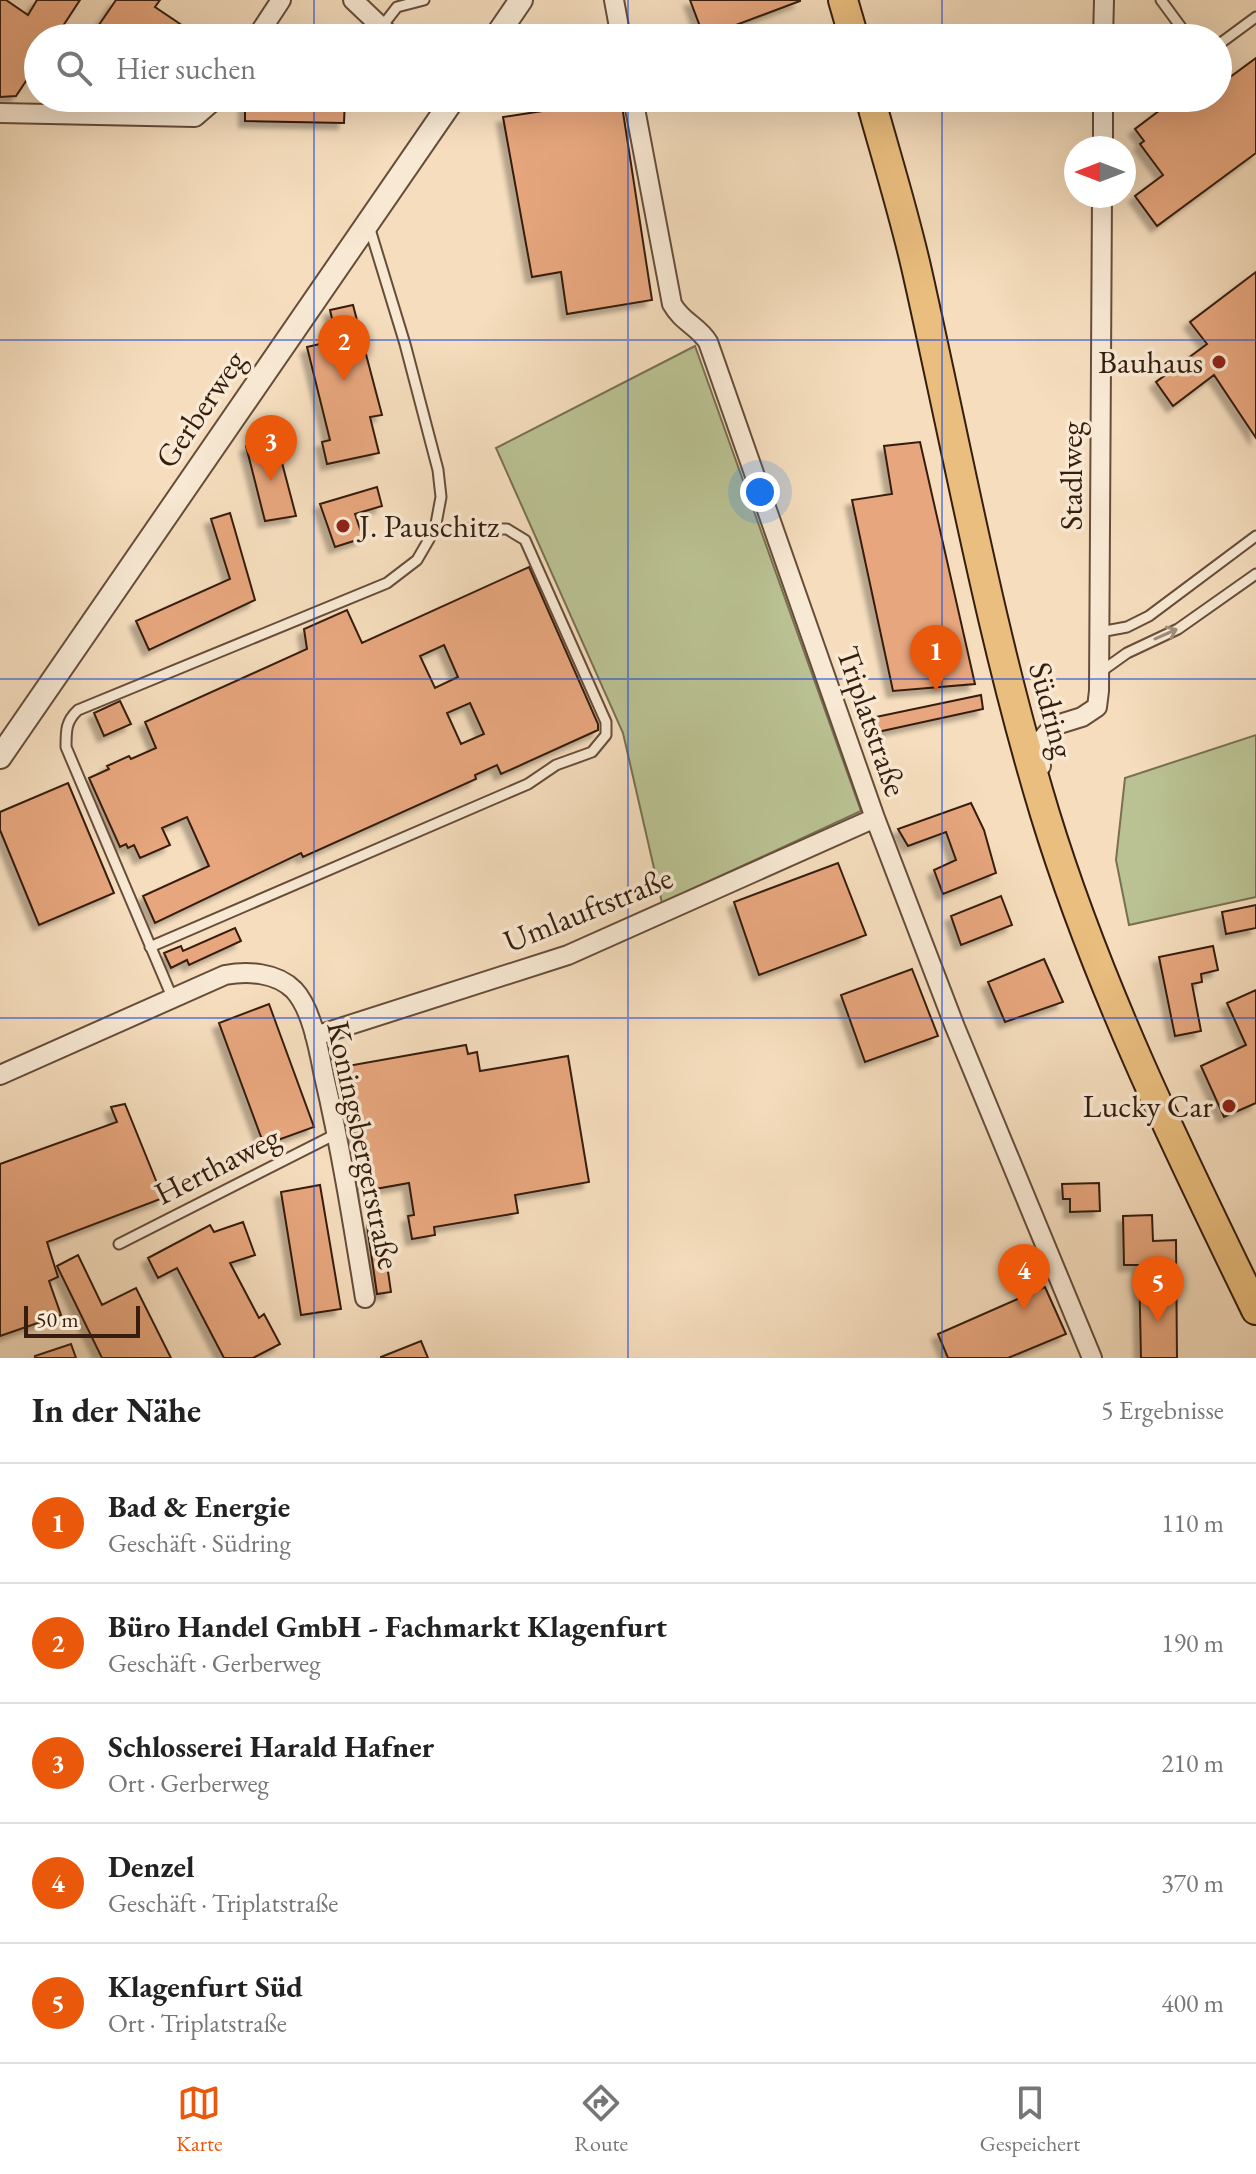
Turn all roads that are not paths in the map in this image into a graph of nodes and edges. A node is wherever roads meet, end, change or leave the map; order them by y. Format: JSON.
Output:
{"nodes":[{"id":1,"x":281,"y":0,"type":"edge"},
{"id":2,"x":353,"y":0,"type":"edge"},
{"id":3,"x":424,"y":0,"type":"edge"},
{"id":4,"x":521,"y":0,"type":"edge"},
{"id":5,"x":614,"y":0,"type":"edge"},
{"id":6,"x":843,"y":0,"type":"edge"},
{"id":7,"x":1104,"y":0,"type":"edge"},
{"id":8,"x":1161,"y":0,"type":"edge"},
{"id":9,"x":1256,"y":17,"type":"edge"},
{"id":10,"x":265,"y":24,"type":"edge"},
{"id":11,"x":373,"y":24,"type":"edge"},
{"id":12,"x":388,"y":24,"type":"edge"},
{"id":13,"x":505,"y":24,"type":"edge"},
{"id":14,"x":618,"y":24,"type":"edge"},
{"id":15,"x":850,"y":24,"type":"edge"},
{"id":16,"x":1103,"y":24,"type":"edge"},
{"id":17,"x":1179,"y":24,"type":"edge"},
{"id":18,"x":1232,"y":35,"type":"edge"},
{"id":19,"x":201,"y":112,"type":"edge"},
{"id":20,"x":444,"y":112,"type":"edge"},
{"id":21,"x":636,"y":112,"type":"edge"},
{"id":22,"x":874,"y":112,"type":"edge"},
{"id":23,"x":1103,"y":112,"type":"edge"},
{"id":24,"x":0,"y":113,"type":"edge"},
{"id":25,"x":1103,"y":136,"type":"edge"},
{"id":26,"x":1102,"y":208,"type":"edge"},
{"id":27,"x":368,"y":222,"type":"junction"},
{"id":28,"x":435,"y":529,"type":"junction"},
{"id":29,"x":1256,"y":536,"type":"edge"},
{"id":30,"x":1256,"y":574,"type":"edge"},
{"id":31,"x":1100,"y":632,"type":"junction"},
{"id":32,"x":1099,"y":673,"type":"junction"},
{"id":33,"x":1007,"y":679,"type":"junction"},
{"id":34,"x":1053,"y":726,"type":"junction"},
{"id":35,"x":0,"y":757,"type":"edge"},
{"id":36,"x":1045,"y":814,"type":"junction"},
{"id":37,"x":875,"y":818,"type":"junction"},
{"id":38,"x":150,"y":947,"type":"junction"},
{"id":39,"x":172,"y":997,"type":"junction"},
{"id":40,"x":315,"y":1036,"type":"junction"},
{"id":41,"x":0,"y":1075,"type":"edge"},
{"id":42,"x":338,"y":1133,"type":"junction"},
{"id":43,"x":119,"y":1244,"type":"dead end"},
{"id":44,"x":365,"y":1298,"type":"dead end"},
{"id":45,"x":1256,"y":1310,"type":"edge"},
{"id":46,"x":1092,"y":1358,"type":"edge"}],
"edges":[{"from":1,"to":10,"type":"street"},
{"from":2,"to":11,"type":"street"},
{"from":3,"to":12,"type":"lane"},
{"from":4,"to":13,"type":"street"},
{"from":5,"to":14,"type":"street"},
{"from":6,"to":15,"type":"main road"},
{"from":7,"to":16,"type":"street"},
{"from":8,"to":17,"type":"lane"},
{"from":9,"to":18,"type":"lane"},
{"from":19,"to":24,"type":"street"},
{"from":20,"to":27,"type":"street","name":"Gerberweg"},
{"from":21,"to":37,"type":"street","name":"Triplatstraße"},
{"from":22,"to":33,"type":"main road","name":"Südring"},
{"from":23,"to":25,"type":"street"},
{"from":26,"to":31,"type":"street","name":"Stadlweg"},
{"from":27,"to":28,"type":"lane"},
{"from":27,"to":35,"type":"street","name":"Gerberweg"},
{"from":28,"to":38,"type":"lane"},
{"from":28,"to":38,"type":"lane"},
{"from":29,"to":31,"type":"lane"},
{"from":32,"to":30,"type":"lane","one_way":true},
{"from":31,"to":32,"type":"street","name":"Stadlweg"},
{"from":32,"to":34,"type":"street","name":"Stadlweg"},
{"from":33,"to":34,"type":"street"},
{"from":33,"to":36,"type":"main road","name":"Südring"},
{"from":34,"to":36,"type":"street"},
{"from":36,"to":45,"type":"main road","name":"Südring"},
{"from":37,"to":40,"type":"street","name":"Umlauftstraße"},
{"from":37,"to":46,"type":"street","name":"Triplatstraße"},
{"from":38,"to":39,"type":"lane"},
{"from":39,"to":40,"type":"street","name":"Koningsbergerstraße"},
{"from":39,"to":41,"type":"street","name":"Koningsbergerstraße"},
{"from":40,"to":42,"type":"street","name":"Koningsbergerstraße"},
{"from":42,"to":43,"type":"lane","name":"Herthaweg"},
{"from":42,"to":44,"type":"street","name":"Koningsbergerstraße"}]}
